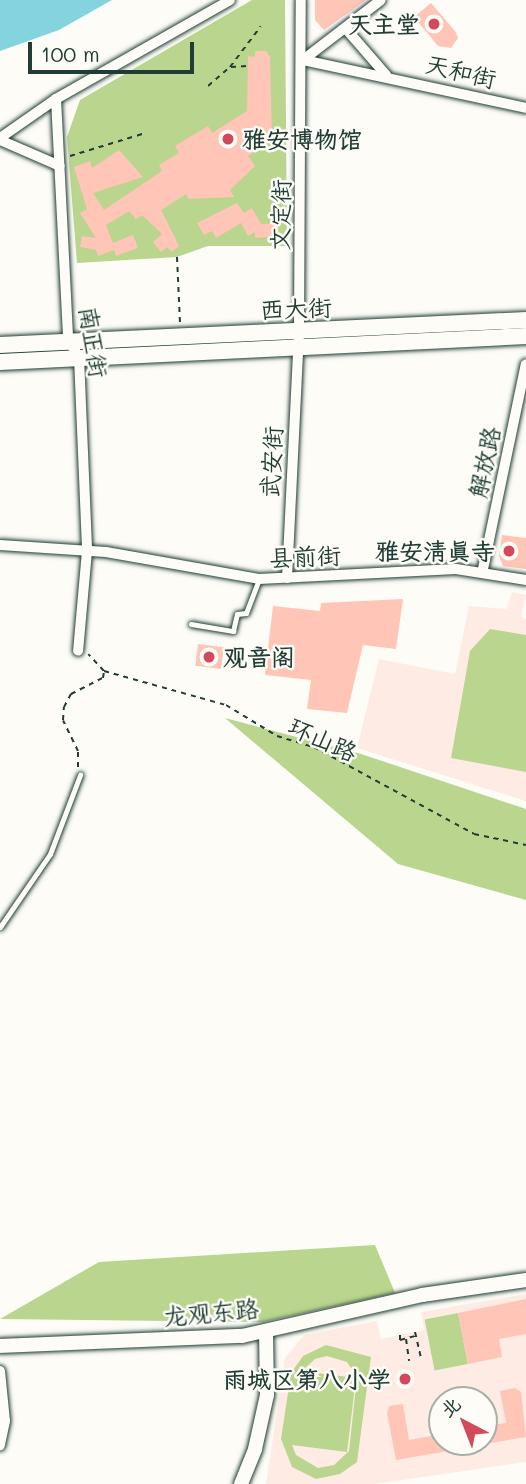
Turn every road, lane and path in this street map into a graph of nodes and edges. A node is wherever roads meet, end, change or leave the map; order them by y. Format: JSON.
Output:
{"nodes":[{"id":1,"x":230,"y":0,"type":"edge"},
{"id":2,"x":301,"y":0,"type":"edge"},
{"id":3,"x":381,"y":0,"type":"edge"},
{"id":4,"x":261,"y":26,"type":"dead end"},
{"id":5,"x":346,"y":30,"type":"junction"},
{"id":6,"x":303,"y":60,"type":"junction"},
{"id":7,"x":247,"y":66,"type":"dead end"},
{"id":8,"x":230,"y":67,"type":"junction"},
{"id":9,"x":386,"y":75,"type":"junction"},
{"id":10,"x":208,"y":86,"type":"dead end"},
{"id":11,"x":56,"y":99,"type":"junction"},
{"id":12,"x":526,"y":108,"type":"edge"},
{"id":13,"x":145,"y":133,"type":"dead end"},
{"id":14,"x":0,"y":139,"type":"edge"},
{"id":15,"x":69,"y":156,"type":"dead end"},
{"id":16,"x":60,"y":166,"type":"junction"},
{"id":17,"x":177,"y":257,"type":"dead end"},
{"id":18,"x":526,"y":320,"type":"edge"},
{"id":19,"x":180,"y":334,"type":"junction"},
{"id":20,"x":526,"y":336,"type":"edge"},
{"id":21,"x":68,"y":339,"type":"junction"},
{"id":22,"x":298,"y":339,"type":"junction"},
{"id":23,"x":0,"y":345,"type":"edge"},
{"id":24,"x":79,"y":357,"type":"junction"},
{"id":25,"x":0,"y":362,"type":"edge"},
{"id":26,"x":526,"y":364,"type":"edge"},
{"id":27,"x":0,"y":545,"type":"edge"},
{"id":28,"x":87,"y":551,"type":"junction"},
{"id":29,"x":482,"y":569,"type":"junction"},
{"id":30,"x":287,"y":578,"type":"junction"},
{"id":31,"x":258,"y":579,"type":"junction"},
{"id":32,"x":526,"y":580,"type":"edge"},
{"id":33,"x":191,"y":624,"type":"dead end"},
{"id":34,"x":82,"y":651,"type":"joint"},
{"id":35,"x":104,"y":671,"type":"junction"},
{"id":36,"x":80,"y":775,"type":"joint"},
{"id":37,"x":526,"y":845,"type":"edge"},
{"id":38,"x":0,"y":927,"type":"edge"},
{"id":39,"x":526,"y":1270,"type":"edge"},
{"id":40,"x":526,"y":1280,"type":"edge"},
{"id":41,"x":422,"y":1295,"type":"junction"},
{"id":42,"x":266,"y":1331,"type":"junction"},
{"id":43,"x":400,"y":1335,"type":"dead end"},
{"id":44,"x":406,"y":1339,"type":"junction"},
{"id":45,"x":0,"y":1346,"type":"edge"},
{"id":46,"x":421,"y":1358,"type":"dead end"},
{"id":47,"x":409,"y":1361,"type":"dead end"},
{"id":48,"x":0,"y":1371,"type":"edge"},
{"id":49,"x":0,"y":1445,"type":"edge"},
{"id":50,"x":241,"y":1484,"type":"edge"}],
"edges":[{"from":1,"to":11,"type":"street"},
{"from":2,"to":6,"type":"street","name":"文定街"},
{"from":3,"to":5,"type":"street"},
{"from":4,"to":8,"type":"path"},
{"from":5,"to":6,"type":"street"},
{"from":5,"to":9,"type":"street"},
{"from":6,"to":9,"type":"street","name":"天和街"},
{"from":6,"to":22,"type":"street","name":"文定街"},
{"from":7,"to":8,"type":"path"},
{"from":8,"to":10,"type":"path"},
{"from":9,"to":12,"type":"street","name":"天和街"},
{"from":11,"to":14,"type":"street"},
{"from":11,"to":16,"type":"street","name":"南正街"},
{"from":13,"to":15,"type":"path"},
{"from":14,"to":16,"type":"street"},
{"from":16,"to":21,"type":"street","name":"南正街"},
{"from":17,"to":19,"type":"path"},
{"from":18,"to":22,"type":"main road","name":"西大街"},
{"from":19,"to":21,"type":"main road","name":"西大街"},
{"from":19,"to":22,"type":"main road","name":"西大街"},
{"from":20,"to":22,"type":"main road","name":"西大街"},
{"from":21,"to":23,"type":"main road","name":"西大街"},
{"from":21,"to":24,"type":"street","name":"南正街"},
{"from":22,"to":24,"type":"main road","name":"西大街"},
{"from":22,"to":30,"type":"street","name":"武安街"},
{"from":24,"to":25,"type":"main road","name":"西大街"},
{"from":24,"to":28,"type":"street","name":"南正街"},
{"from":26,"to":29,"type":"street","name":"解放路"},
{"from":27,"to":28,"type":"street","name":"县前街"},
{"from":28,"to":31,"type":"street","name":"县前街"},
{"from":28,"to":34,"type":"street","name":"南正街"},
{"from":29,"to":30,"type":"street","name":"县前街"},
{"from":29,"to":32,"type":"street","name":"县前街"},
{"from":30,"to":31,"type":"street","name":"县前街"},
{"from":31,"to":33,"type":"lane"},
{"from":34,"to":35,"type":"path"},
{"from":35,"to":36,"type":"path"},
{"from":35,"to":37,"type":"path","name":"环山路"},
{"from":36,"to":38,"type":"lane"},
{"from":39,"to":41,"type":"street"},
{"from":40,"to":41,"type":"street"},
{"from":41,"to":42,"type":"street","name":"龙观东路"},
{"from":42,"to":45,"type":"street","name":"龙观东路"},
{"from":42,"to":50,"type":"street"},
{"from":43,"to":44,"type":"path"},
{"from":44,"to":46,"type":"path"},
{"from":44,"to":47,"type":"path"},
{"from":48,"to":49,"type":"street"}]}
